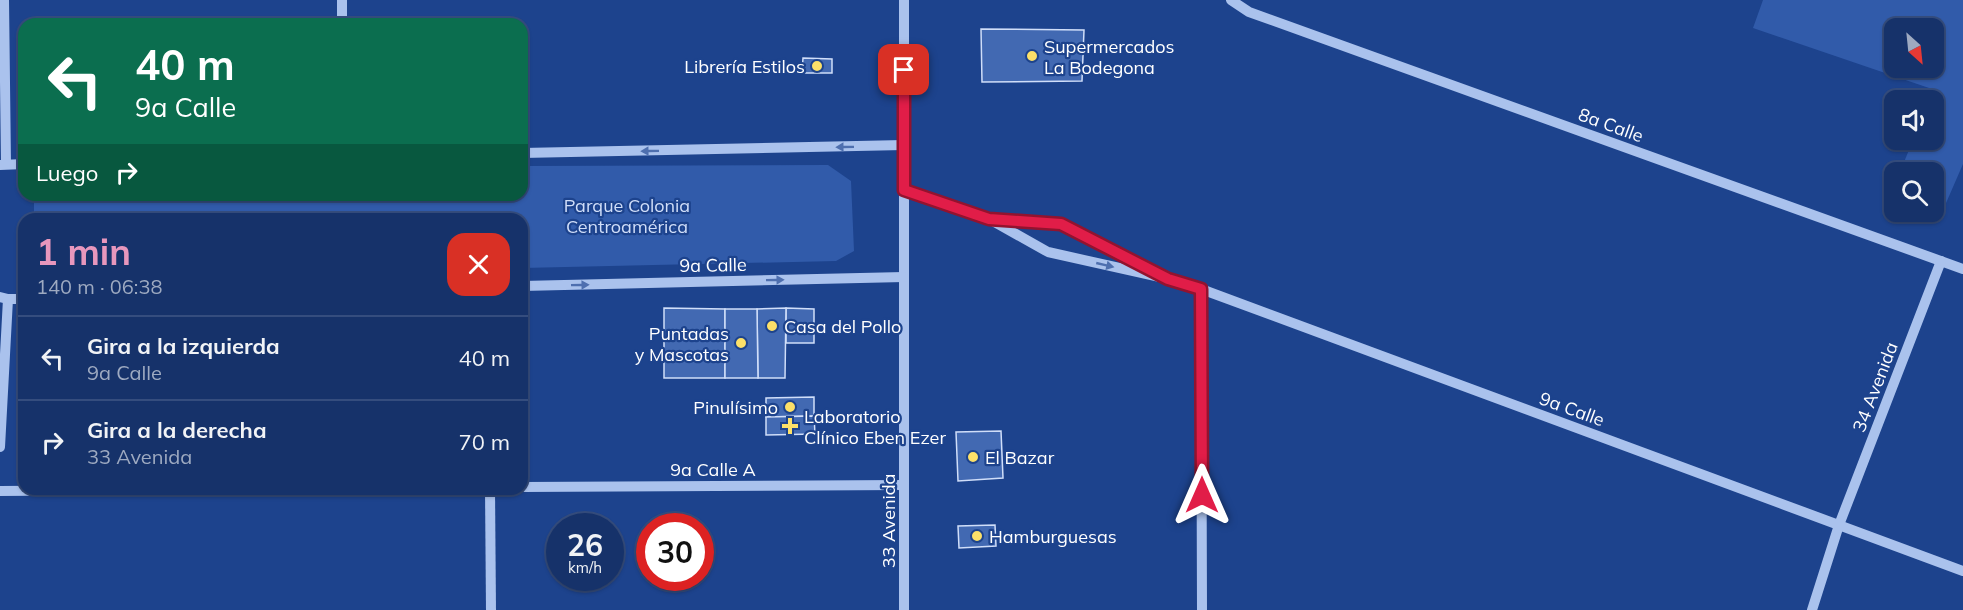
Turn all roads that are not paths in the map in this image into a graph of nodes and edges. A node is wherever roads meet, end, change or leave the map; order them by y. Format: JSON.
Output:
{"nodes":[{"id":1,"x":4,"y":0,"type":"edge"},
{"id":2,"x":342,"y":0,"type":"edge"},
{"id":3,"x":904,"y":0,"type":"edge"},
{"id":4,"x":1232,"y":0,"type":"edge"},
{"id":5,"x":342,"y":18,"type":"edge"},
{"id":6,"x":904,"y":146,"type":"junction"},
{"id":7,"x":528,"y":153,"type":"edge"},
{"id":8,"x":3,"y":164,"type":"edge"},
{"id":9,"x":904,"y":190,"type":"junction"},
{"id":10,"x":989,"y":219,"type":"junction"},
{"id":11,"x":1941,"y":261,"type":"junction"},
{"id":12,"x":1963,"y":269,"type":"edge"},
{"id":13,"x":904,"y":277,"type":"junction"},
{"id":14,"x":1168,"y":279,"type":"junction"},
{"id":15,"x":528,"y":286,"type":"edge"},
{"id":16,"x":1201,"y":289,"type":"junction"},
{"id":17,"x":4,"y":298,"type":"edge"},
{"id":18,"x":0,"y":447,"type":"edge"},
{"id":19,"x":904,"y":485,"type":"junction"},
{"id":20,"x":528,"y":487,"type":"edge"},
{"id":21,"x":0,"y":491,"type":"edge"},
{"id":22,"x":18,"y":491,"type":"edge"},
{"id":23,"x":490,"y":495,"type":"edge"},
{"id":24,"x":1839,"y":525,"type":"junction"},
{"id":25,"x":1963,"y":572,"type":"edge"},
{"id":26,"x":491,"y":610,"type":"edge"},
{"id":27,"x":904,"y":610,"type":"edge"},
{"id":28,"x":1202,"y":610,"type":"edge"},
{"id":29,"x":1812,"y":610,"type":"edge"}],
"edges":[{"from":1,"to":8,"type":"street"},
{"from":2,"to":5,"type":"street"},
{"from":3,"to":6,"type":"street","name":"33 Avenida"},
{"from":4,"to":11,"type":"street","name":"8a Calle"},
{"from":6,"to":7,"type":"street","one_way":true},
{"from":6,"to":9,"type":"street","name":"33 Avenida"},
{"from":9,"to":10,"type":"street","name":"9a Calle"},
{"from":9,"to":13,"type":"street","name":"33 Avenida"},
{"from":10,"to":14,"type":"street","name":"9a Calle","one_way":true},
{"from":10,"to":14,"type":"street","name":"9a Calle"},
{"from":11,"to":12,"type":"street","name":"8a Calle"},
{"from":11,"to":24,"type":"street","name":"34 Avenida"},
{"from":15,"to":13,"type":"street","name":"9a Calle","one_way":true},
{"from":13,"to":19,"type":"street","name":"33 Avenida"},
{"from":14,"to":16,"type":"street","name":"9a Calle"},
{"from":16,"to":24,"type":"street","name":"9a Calle"},
{"from":16,"to":28,"type":"street"},
{"from":17,"to":18,"type":"street"},
{"from":19,"to":20,"type":"street","name":"9a Calle A"},
{"from":19,"to":27,"type":"street","name":"33 Avenida"},
{"from":21,"to":22,"type":"street"},
{"from":23,"to":26,"type":"street"},
{"from":24,"to":25,"type":"street","name":"9a Calle"},
{"from":24,"to":29,"type":"street","name":"34 Avenida"}]}
